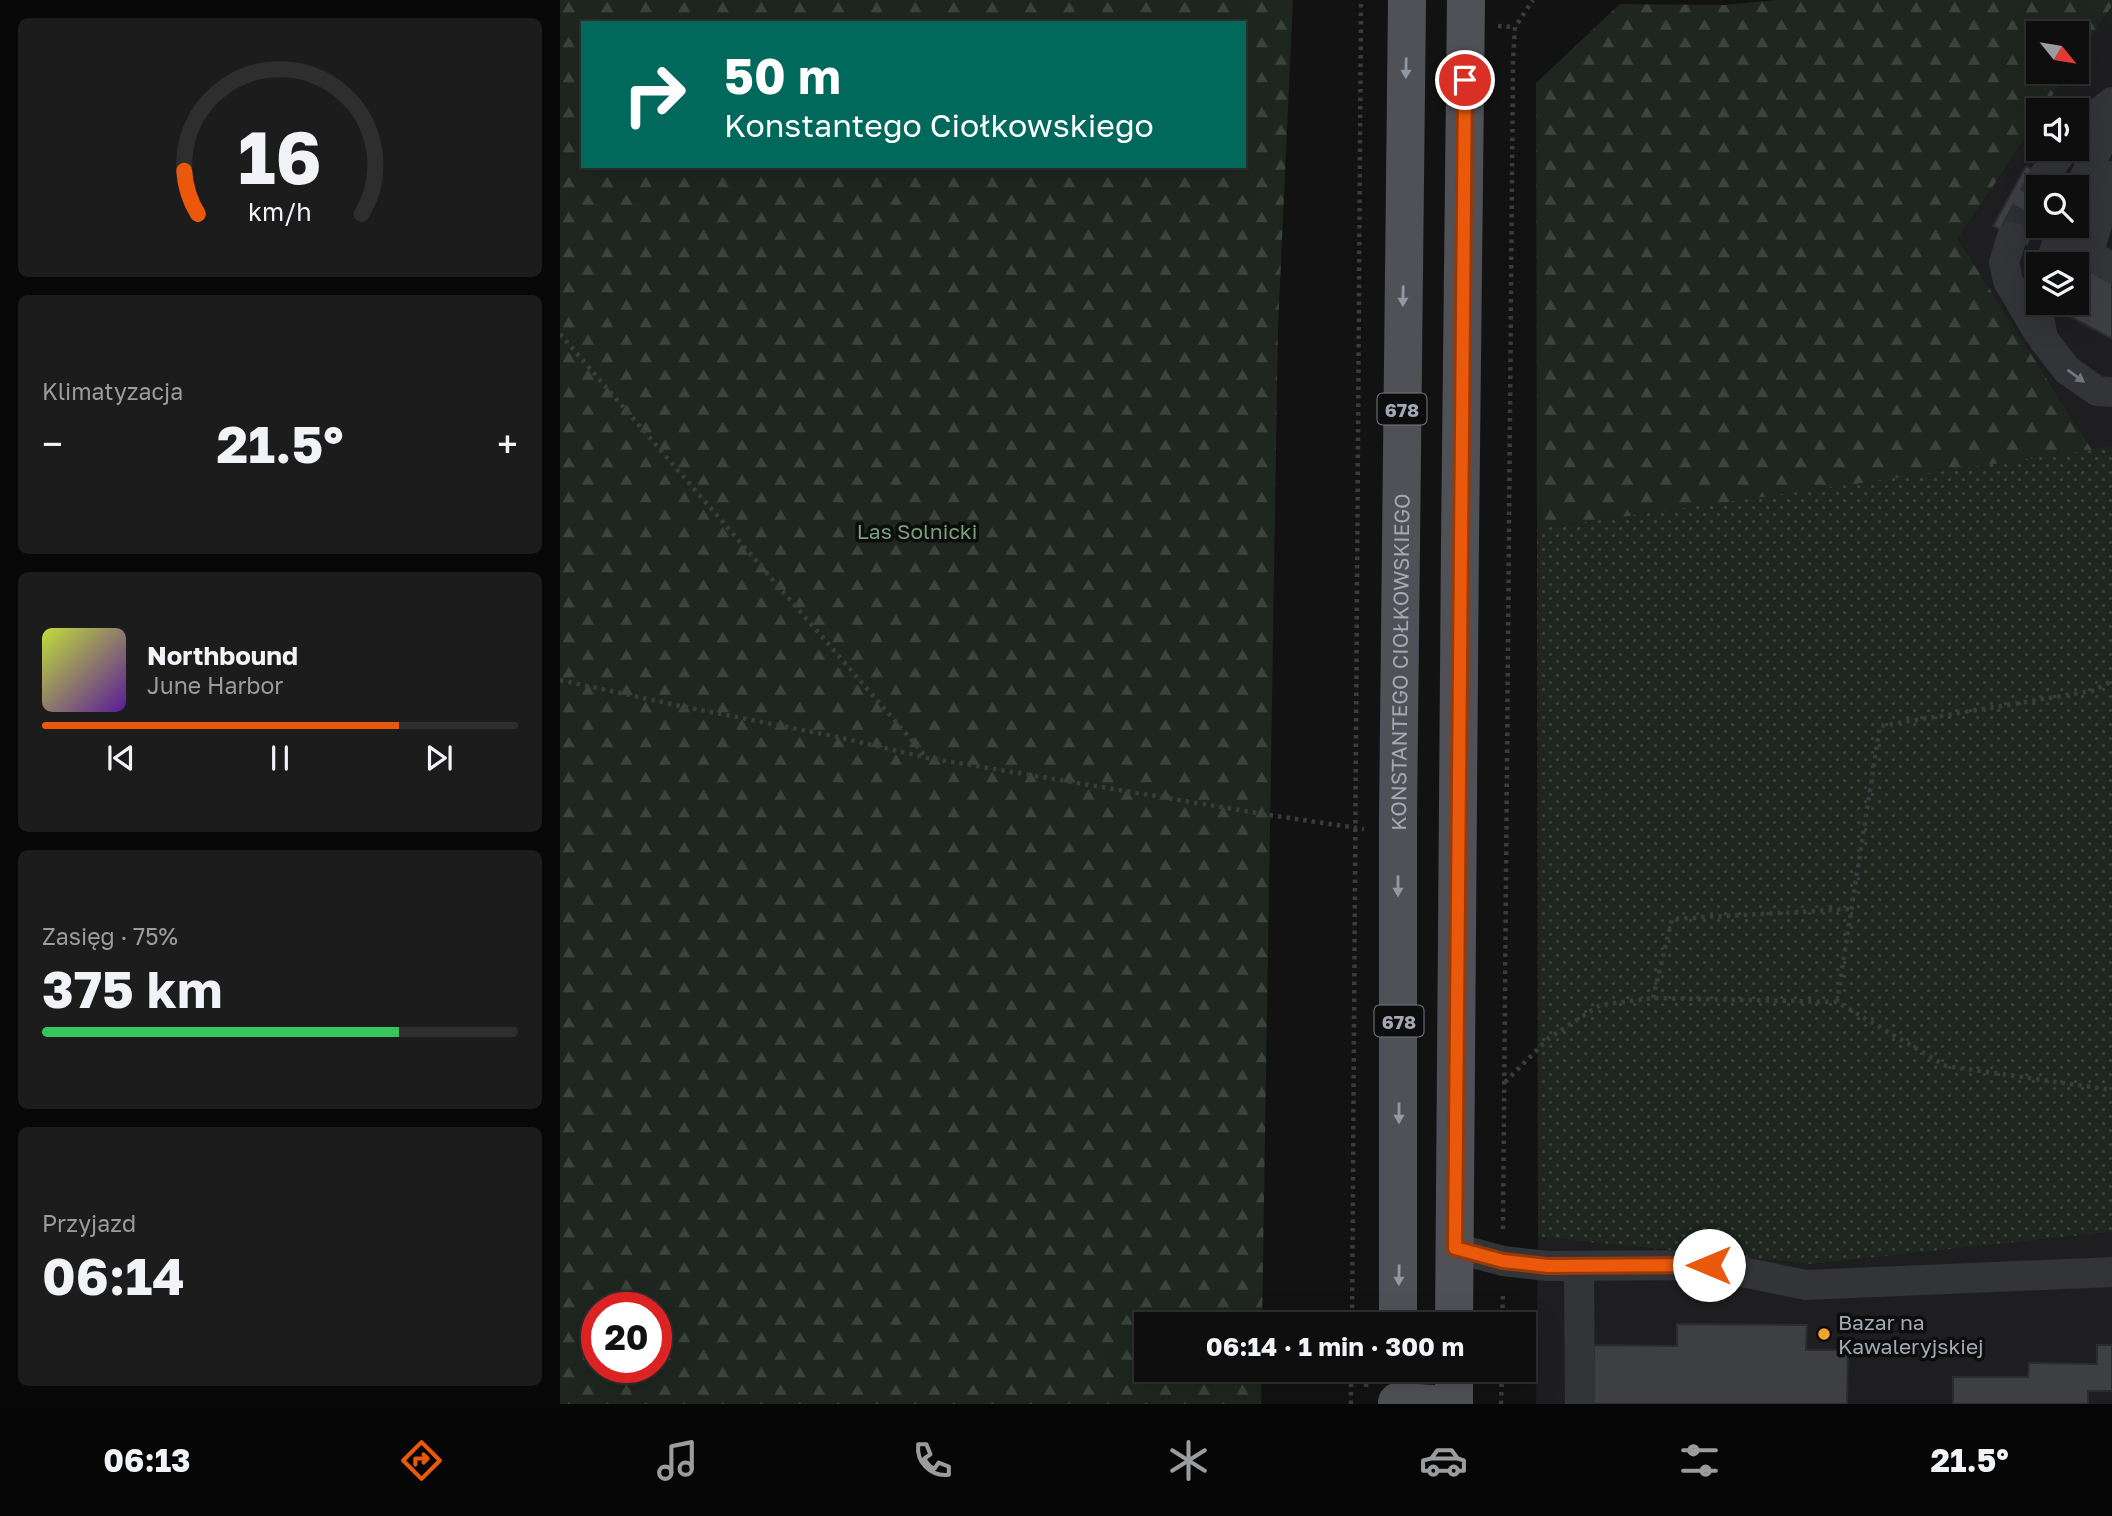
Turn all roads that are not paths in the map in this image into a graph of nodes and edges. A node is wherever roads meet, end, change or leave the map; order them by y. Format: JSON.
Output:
{"nodes":[{"id":1,"x":1406,"y":0,"type":"edge"},
{"id":2,"x":1466,"y":0,"type":"edge"},
{"id":3,"x":2112,"y":102,"type":"edge"},
{"id":4,"x":2112,"y":118,"type":"edge"},
{"id":5,"x":2089,"y":120,"type":"edge"},
{"id":6,"x":2086,"y":175,"type":"edge"},
{"id":7,"x":2112,"y":176,"type":"edge"},
{"id":8,"x":2012,"y":237,"type":"tunnel mouth"},
{"id":9,"x":2070,"y":238,"type":"edge"},
{"id":10,"x":2100,"y":261,"type":"edge"},
{"id":11,"x":2039,"y":315,"type":"edge"},
{"id":12,"x":2043,"y":339,"type":"junction"},
{"id":13,"x":2112,"y":392,"type":"edge"},
{"id":14,"x":1399,"y":1225,"type":"junction"},
{"id":15,"x":1455,"y":1248,"type":"junction"},
{"id":16,"x":1579,"y":1266,"type":"junction"},
{"id":17,"x":2112,"y":1272,"type":"edge"},
{"id":18,"x":1398,"y":1312,"type":"edge"},
{"id":19,"x":1454,"y":1312,"type":"edge"},
{"id":20,"x":1454,"y":1382,"type":"edge"},
{"id":21,"x":1454,"y":1404,"type":"edge"},
{"id":22,"x":1580,"y":1404,"type":"edge"}],
"edges":[{"from":1,"to":14,"type":"main road","name":"KONSTANTEGO CIOŁKOWSKIEGO","number":"678","one_way":true},
{"from":2,"to":15,"type":"main road"},
{"from":3,"to":5,"type":"lane"},
{"from":4,"to":6,"type":"lane"},
{"from":7,"to":10,"type":"lane"},
{"from":8,"to":12,"type":"lane"},
{"from":9,"to":10,"type":"lane"},
{"from":11,"to":12,"type":"lane"},
{"from":12,"to":13,"type":"lane","one_way":true},
{"from":14,"to":15,"type":"main road"},
{"from":14,"to":18,"type":"main road","name":"KONSTANTEGO CIOŁKOWSKIEGO","number":"678","one_way":true},
{"from":15,"to":16,"type":"lane"},
{"from":15,"to":19,"type":"main road"},
{"from":16,"to":17,"type":"lane"},
{"from":16,"to":22,"type":"lane"},
{"from":20,"to":21,"type":"main road"}]}
